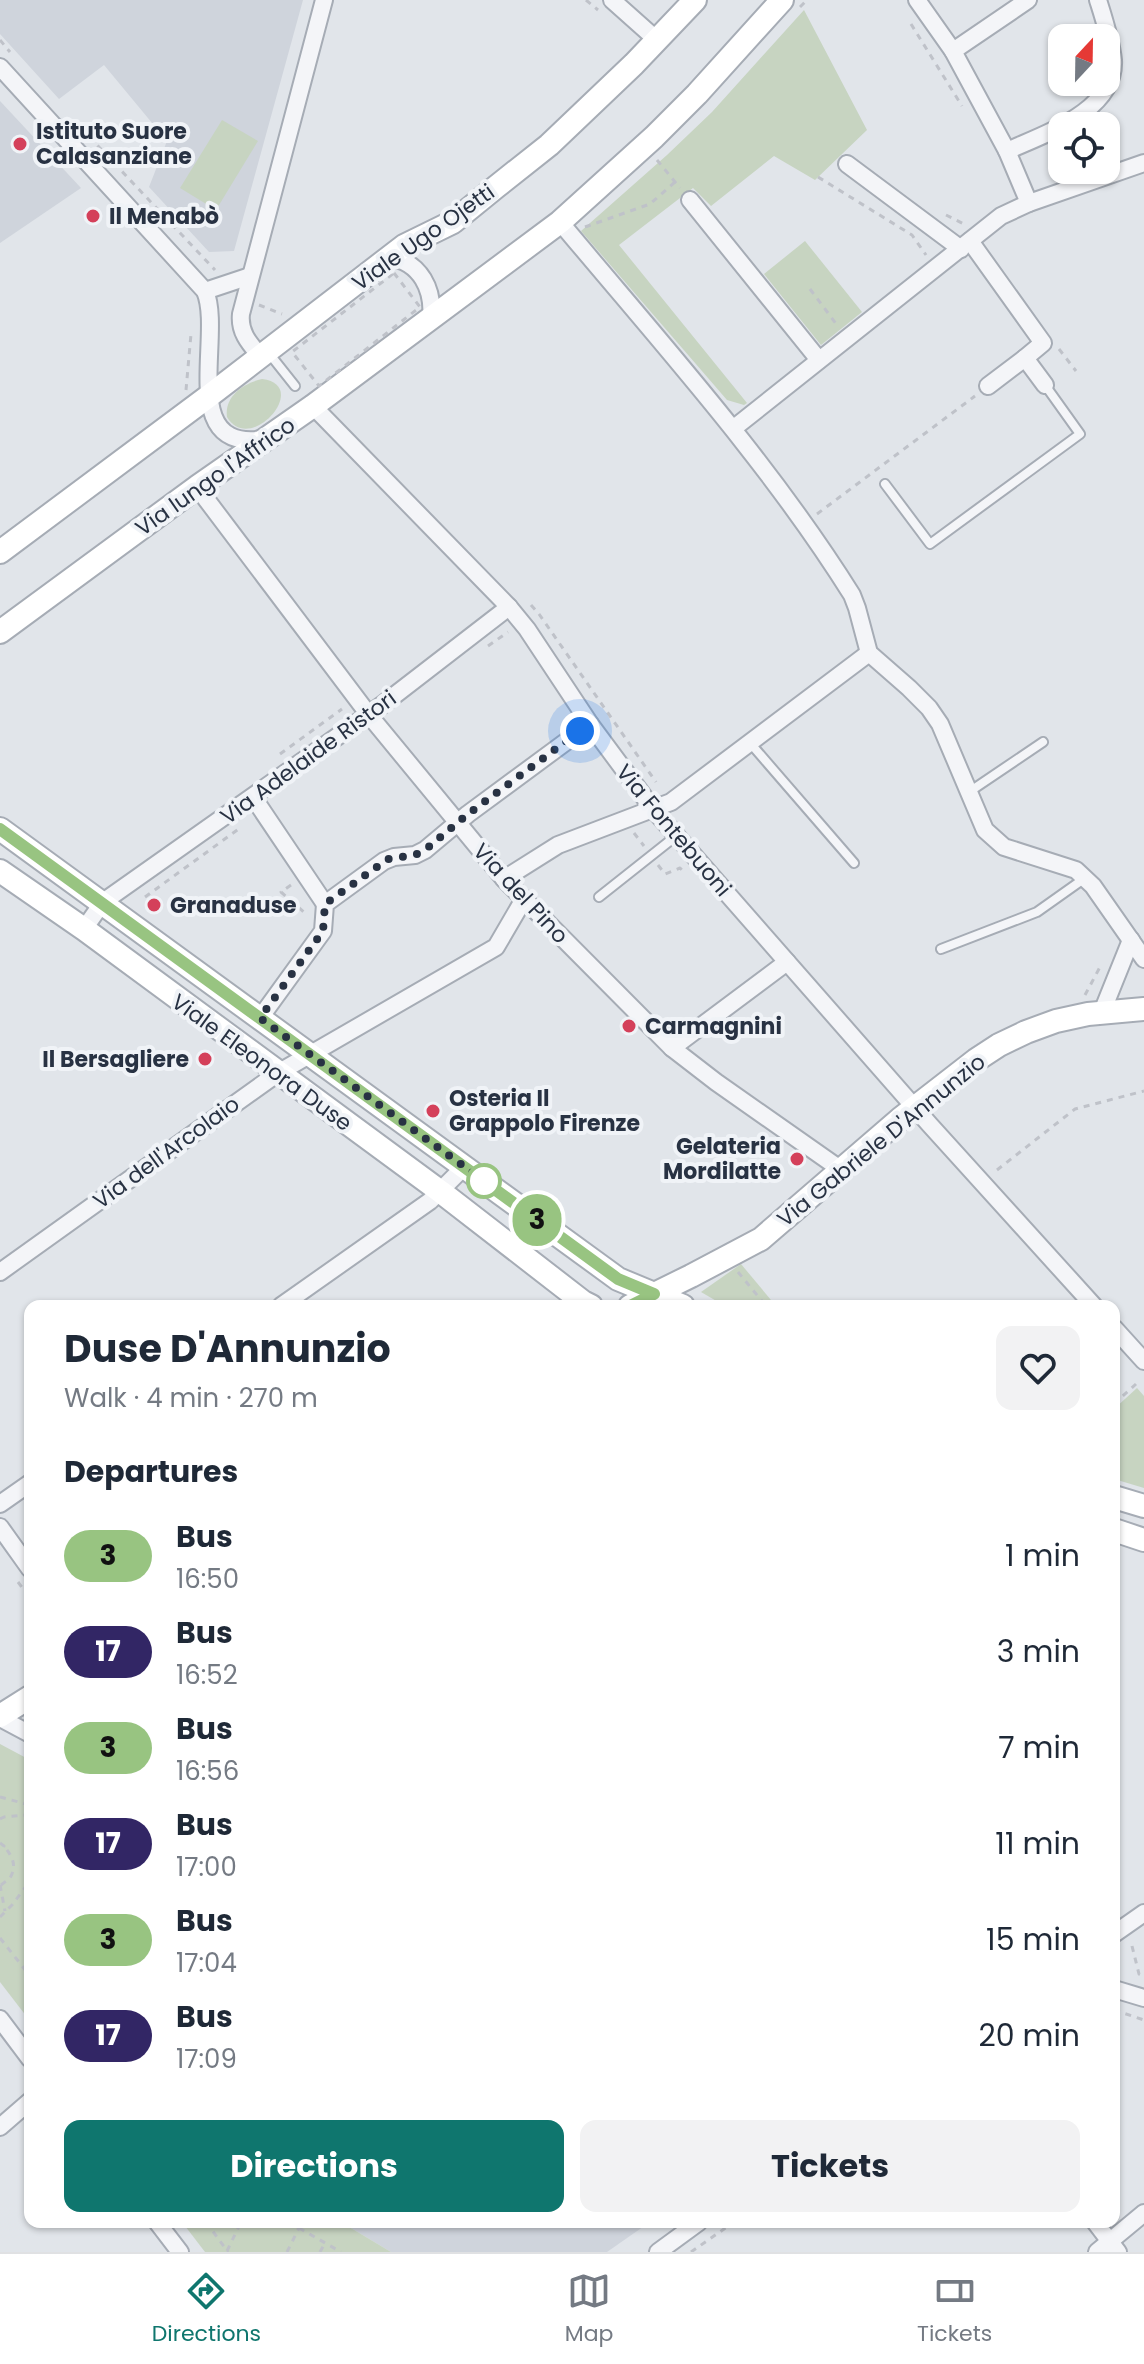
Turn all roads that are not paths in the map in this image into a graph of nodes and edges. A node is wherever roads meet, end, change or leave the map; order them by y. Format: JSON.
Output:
{"nodes":[{"id":1,"x":324,"y":0,"type":"edge"},
{"id":2,"x":612,"y":0,"type":"edge"},
{"id":3,"x":695,"y":0,"type":"edge"},
{"id":4,"x":782,"y":0,"type":"edge"},
{"id":5,"x":917,"y":0,"type":"edge"},
{"id":6,"x":1028,"y":0,"type":"edge"},
{"id":7,"x":1098,"y":0,"type":"edge"},
{"id":8,"x":763,"y":9,"type":"edge"},
{"id":9,"x":658,"y":41,"type":"junction"},
{"id":10,"x":953,"y":51,"type":"junction"},
{"id":11,"x":0,"y":67,"type":"edge"},
{"id":12,"x":1007,"y":151,"type":"junction"},
{"id":13,"x":1144,"y":163,"type":"edge"},
{"id":14,"x":847,"y":164,"type":"dead end"},
{"id":15,"x":690,"y":200,"type":"road end"},
{"id":16,"x":1029,"y":203,"type":"junction"},
{"id":17,"x":570,"y":225,"type":"junction"},
{"id":18,"x":966,"y":238,"type":"junction"},
{"id":19,"x":389,"y":257,"type":"junction"},
{"id":20,"x":250,"y":276,"type":"junction"},
{"id":21,"x":205,"y":291,"type":"junction"},
{"id":22,"x":431,"y":319,"type":"junction"},
{"id":23,"x":264,"y":354,"type":"junction"},
{"id":24,"x":1025,"y":358,"type":"junction"},
{"id":25,"x":819,"y":360,"type":"junction"},
{"id":26,"x":1045,"y":385,"type":"joint"},
{"id":27,"x":295,"y":386,"type":"dead end"},
{"id":28,"x":988,"y":386,"type":"road end"},
{"id":29,"x":209,"y":396,"type":"junction"},
{"id":30,"x":313,"y":406,"type":"junction"},
{"id":31,"x":734,"y":428,"type":"junction"},
{"id":32,"x":266,"y":438,"type":"junction"},
{"id":33,"x":885,"y":484,"type":"dead end"},
{"id":34,"x":197,"y":487,"type":"junction"},
{"id":35,"x":0,"y":552,"type":"edge"},
{"id":36,"x":509,"y":607,"type":"junction"},
{"id":37,"x":0,"y":632,"type":"edge"},
{"id":38,"x":869,"y":653,"type":"junction"},
{"id":39,"x":369,"y":715,"type":"junction"},
{"id":40,"x":590,"y":724,"type":"junction"},
{"id":41,"x":1043,"y":742,"type":"dead end"},
{"id":42,"x":751,"y":744,"type":"junction"},
{"id":43,"x":969,"y":792,"type":"junction"},
{"id":44,"x":253,"y":797,"type":"junction"},
{"id":45,"x":653,"y":809,"type":"junction"},
{"id":46,"x":458,"y":822,"type":"junction"},
{"id":47,"x":0,"y":829,"type":"edge"},
{"id":48,"x":676,"y":836,"type":"junction"},
{"id":49,"x":854,"y":863,"type":"dead end"},
{"id":50,"x":0,"y":871,"type":"edge"},
{"id":51,"x":1080,"y":874,"type":"junction"},
{"id":52,"x":504,"y":879,"type":"junction"},
{"id":53,"x":599,"y":897,"type":"dead end"},
{"id":54,"x":524,"y":899,"type":"junction"},
{"id":55,"x":103,"y":902,"type":"junction"},
{"id":56,"x":325,"y":904,"type":"junction"},
{"id":57,"x":84,"y":929,"type":"junction"},
{"id":58,"x":1131,"y":940,"type":"junction"},
{"id":59,"x":941,"y":949,"type":"dead end"},
{"id":60,"x":1144,"y":959,"type":"edge"},
{"id":61,"x":787,"y":962,"type":"junction"},
{"id":62,"x":1144,"y":1009,"type":"edge"},
{"id":63,"x":1102,"y":1012,"type":"junction"},
{"id":64,"x":260,"y":1018,"type":"junction"},
{"id":65,"x":672,"y":1048,"type":"junction"},
{"id":66,"x":309,"y":1054,"type":"junction"},
{"id":67,"x":278,"y":1073,"type":"junction"},
{"id":68,"x":915,"y":1107,"type":"junction"},
{"id":69,"x":464,"y":1167,"type":"junction"},
{"id":70,"x":840,"y":1169,"type":"junction"},
{"id":71,"x":441,"y":1192,"type":"junction"},
{"id":72,"x":0,"y":1272,"type":"edge"},
{"id":73,"x":654,"y":1294,"type":"junction"},
{"id":74,"x":289,"y":1300,"type":"edge"},
{"id":75,"x":580,"y":1300,"type":"edge"},
{"id":76,"x":642,"y":1300,"type":"edge"},
{"id":77,"x":668,"y":1300,"type":"edge"},
{"id":78,"x":1089,"y":1300,"type":"edge"},
{"id":79,"x":1120,"y":1333,"type":"edge"},
{"id":80,"x":1141,"y":1352,"type":"edge"},
{"id":81,"x":24,"y":1487,"type":"edge"},
{"id":82,"x":1120,"y":1499,"type":"edge"},
{"id":83,"x":0,"y":1504,"type":"edge"},
{"id":84,"x":1144,"y":1506,"type":"edge"},
{"id":85,"x":0,"y":1527,"type":"edge"},
{"id":86,"x":1120,"y":1532,"type":"edge"},
{"id":87,"x":1144,"y":1540,"type":"edge"},
{"id":88,"x":24,"y":1561,"type":"edge"},
{"id":89,"x":24,"y":1701,"type":"edge"},
{"id":90,"x":0,"y":1717,"type":"edge"},
{"id":91,"x":24,"y":1731,"type":"edge"},
{"id":92,"x":1144,"y":1913,"type":"edge"},
{"id":93,"x":1120,"y":1930,"type":"edge"},
{"id":94,"x":1120,"y":1991,"type":"edge"},
{"id":95,"x":1144,"y":1998,"type":"edge"},
{"id":96,"x":0,"y":2019,"type":"edge"},
{"id":97,"x":24,"y":2051,"type":"edge"},
{"id":98,"x":24,"y":2106,"type":"edge"},
{"id":99,"x":0,"y":2127,"type":"edge"},
{"id":100,"x":1144,"y":2213,"type":"edge"},
{"id":101,"x":162,"y":2228,"type":"edge"},
{"id":102,"x":691,"y":2228,"type":"edge"},
{"id":103,"x":1098,"y":2228,"type":"edge"},
{"id":104,"x":1108,"y":2248,"type":"edge"},
{"id":105,"x":180,"y":2252,"type":"edge"},
{"id":106,"x":658,"y":2252,"type":"edge"}],
"edges":[{"from":1,"to":20,"type":"street"},
{"from":2,"to":9,"type":"street"},
{"from":3,"to":9,"type":"main road","name":"Viale Ugo Ojetti"},
{"from":4,"to":8,"type":"main road","name":"Via lungo l'Affrico"},
{"from":5,"to":10,"type":"street"},
{"from":6,"to":10,"type":"street"},
{"from":7,"to":12,"type":"street"},
{"from":8,"to":17,"type":"main road","name":"Via lungo l'Affrico"},
{"from":9,"to":19,"type":"main road","name":"Viale Ugo Ojetti"},
{"from":10,"to":12,"type":"street"},
{"from":11,"to":21,"type":"street"},
{"from":12,"to":16,"type":"street"},
{"from":13,"to":16,"type":"street"},
{"from":14,"to":18,"type":"street"},
{"from":15,"to":25,"type":"street"},
{"from":16,"to":18,"type":"street"},
{"from":17,"to":22,"type":"main road","name":"Via lungo l'Affrico"},
{"from":17,"to":31,"type":"street"},
{"from":18,"to":24,"type":"street"},
{"from":18,"to":25,"type":"street"},
{"from":19,"to":22,"type":"street"},
{"from":19,"to":23,"type":"main road","name":"Viale Ugo Ojetti"},
{"from":20,"to":21,"type":"street"},
{"from":20,"to":23,"type":"street"},
{"from":21,"to":29,"type":"street"},
{"from":22,"to":30,"type":"main road","name":"Via lungo l'Affrico"},
{"from":23,"to":27,"type":"lane"},
{"from":23,"to":29,"type":"main road","name":"Viale Ugo Ojetti"},
{"from":24,"to":26,"type":"street"},
{"from":24,"to":28,"type":"street"},
{"from":25,"to":31,"type":"street"},
{"from":26,"to":33,"type":"lane"},
{"from":29,"to":32,"type":"street","name":"Via lungo l'Affrico"},
{"from":29,"to":35,"type":"main road","name":"Viale Ugo Ojetti"},
{"from":30,"to":32,"type":"main road","name":"Via lungo l'Affrico"},
{"from":30,"to":36,"type":"street","name":"Via Fontebuoni"},
{"from":31,"to":38,"type":"street"},
{"from":32,"to":34,"type":"main road","name":"Via lungo l'Affrico"},
{"from":34,"to":37,"type":"main road","name":"Via lungo l'Affrico"},
{"from":34,"to":39,"type":"street","name":"Via del Pino"},
{"from":36,"to":39,"type":"street","name":"Via Adelaide Ristori"},
{"from":36,"to":40,"type":"street","name":"Via Fontebuoni"},
{"from":38,"to":42,"type":"street"},
{"from":38,"to":43,"type":"street"},
{"from":39,"to":44,"type":"street","name":"Via Adelaide Ristori"},
{"from":39,"to":46,"type":"street","name":"Via del Pino"},
{"from":40,"to":45,"type":"street","name":"Via Fontebuoni"},
{"from":40,"to":46,"type":"street"},
{"from":41,"to":43,"type":"lane"},
{"from":42,"to":45,"type":"street"},
{"from":42,"to":49,"type":"lane"},
{"from":43,"to":51,"type":"street"},
{"from":44,"to":55,"type":"street","name":"Via Adelaide Ristori"},
{"from":44,"to":56,"type":"street"},
{"from":45,"to":48,"type":"street","name":"Via Fontebuoni"},
{"from":45,"to":52,"type":"street"},
{"from":46,"to":52,"type":"street","name":"Via del Pino"},
{"from":46,"to":56,"type":"street"},
{"from":47,"to":55,"type":"main road","name":"Viale Eleonora Duse"},
{"from":48,"to":53,"type":"lane"},
{"from":48,"to":61,"type":"street","name":"Via Fontebuoni"},
{"from":50,"to":57,"type":"main road","name":"Viale Eleonora Duse"},
{"from":51,"to":58,"type":"street"},
{"from":51,"to":59,"type":"lane"},
{"from":52,"to":54,"type":"street","name":"Via del Pino"},
{"from":54,"to":65,"type":"street","name":"Via del Pino"},
{"from":54,"to":66,"type":"street","name":"Via dell'Arcolaio"},
{"from":55,"to":57,"type":"street"},
{"from":55,"to":64,"type":"main road","name":"Viale Eleonora Duse"},
{"from":56,"to":64,"type":"street"},
{"from":57,"to":67,"type":"main road","name":"Viale Eleonora Duse"},
{"from":58,"to":60,"type":"street"},
{"from":58,"to":63,"type":"street"},
{"from":61,"to":65,"type":"street"},
{"from":61,"to":68,"type":"street","name":"Via Fontebuoni"},
{"from":62,"to":63,"type":"main road","name":"Via Gabriele D'Annunzio"},
{"from":63,"to":68,"type":"main road","name":"Via Gabriele D'Annunzio"},
{"from":64,"to":66,"type":"main road","name":"Viale Eleonora Duse"},
{"from":65,"to":70,"type":"street","name":"Via del Pino"},
{"from":66,"to":67,"type":"street","name":"Via dell'Arcolaio"},
{"from":66,"to":69,"type":"main road","name":"Viale Eleonora Duse"},
{"from":67,"to":71,"type":"main road","name":"Viale Eleonora Duse"},
{"from":67,"to":72,"type":"street","name":"Via dell'Arcolaio"},
{"from":68,"to":70,"type":"main road","name":"Via Gabriele D'Annunzio"},
{"from":68,"to":78,"type":"street","name":"Via Fontebuoni"},
{"from":69,"to":71,"type":"street"},
{"from":69,"to":73,"type":"main road","name":"Viale Eleonora Duse"},
{"from":70,"to":73,"type":"main road","name":"Via Gabriele D'Annunzio"},
{"from":71,"to":74,"type":"street"},
{"from":71,"to":75,"type":"main road","name":"Viale Eleonora Duse"},
{"from":73,"to":76,"type":"main road","name":"Via Gabriele D'Annunzio"},
{"from":73,"to":77,"type":"main road","name":"Viale Eleonora Duse"},
{"from":79,"to":80,"type":"street"},
{"from":81,"to":83,"type":"street"},
{"from":82,"to":84,"type":"main road"},
{"from":85,"to":88,"type":"street"},
{"from":86,"to":87,"type":"main road"},
{"from":89,"to":90,"type":"main road"},
{"from":90,"to":91,"type":"street"},
{"from":92,"to":93,"type":"street"},
{"from":94,"to":95,"type":"street"},
{"from":96,"to":97,"type":"street"},
{"from":98,"to":99,"type":"street"},
{"from":100,"to":104,"type":"street"},
{"from":101,"to":105,"type":"street"},
{"from":102,"to":106,"type":"street"},
{"from":103,"to":104,"type":"street"}]}
